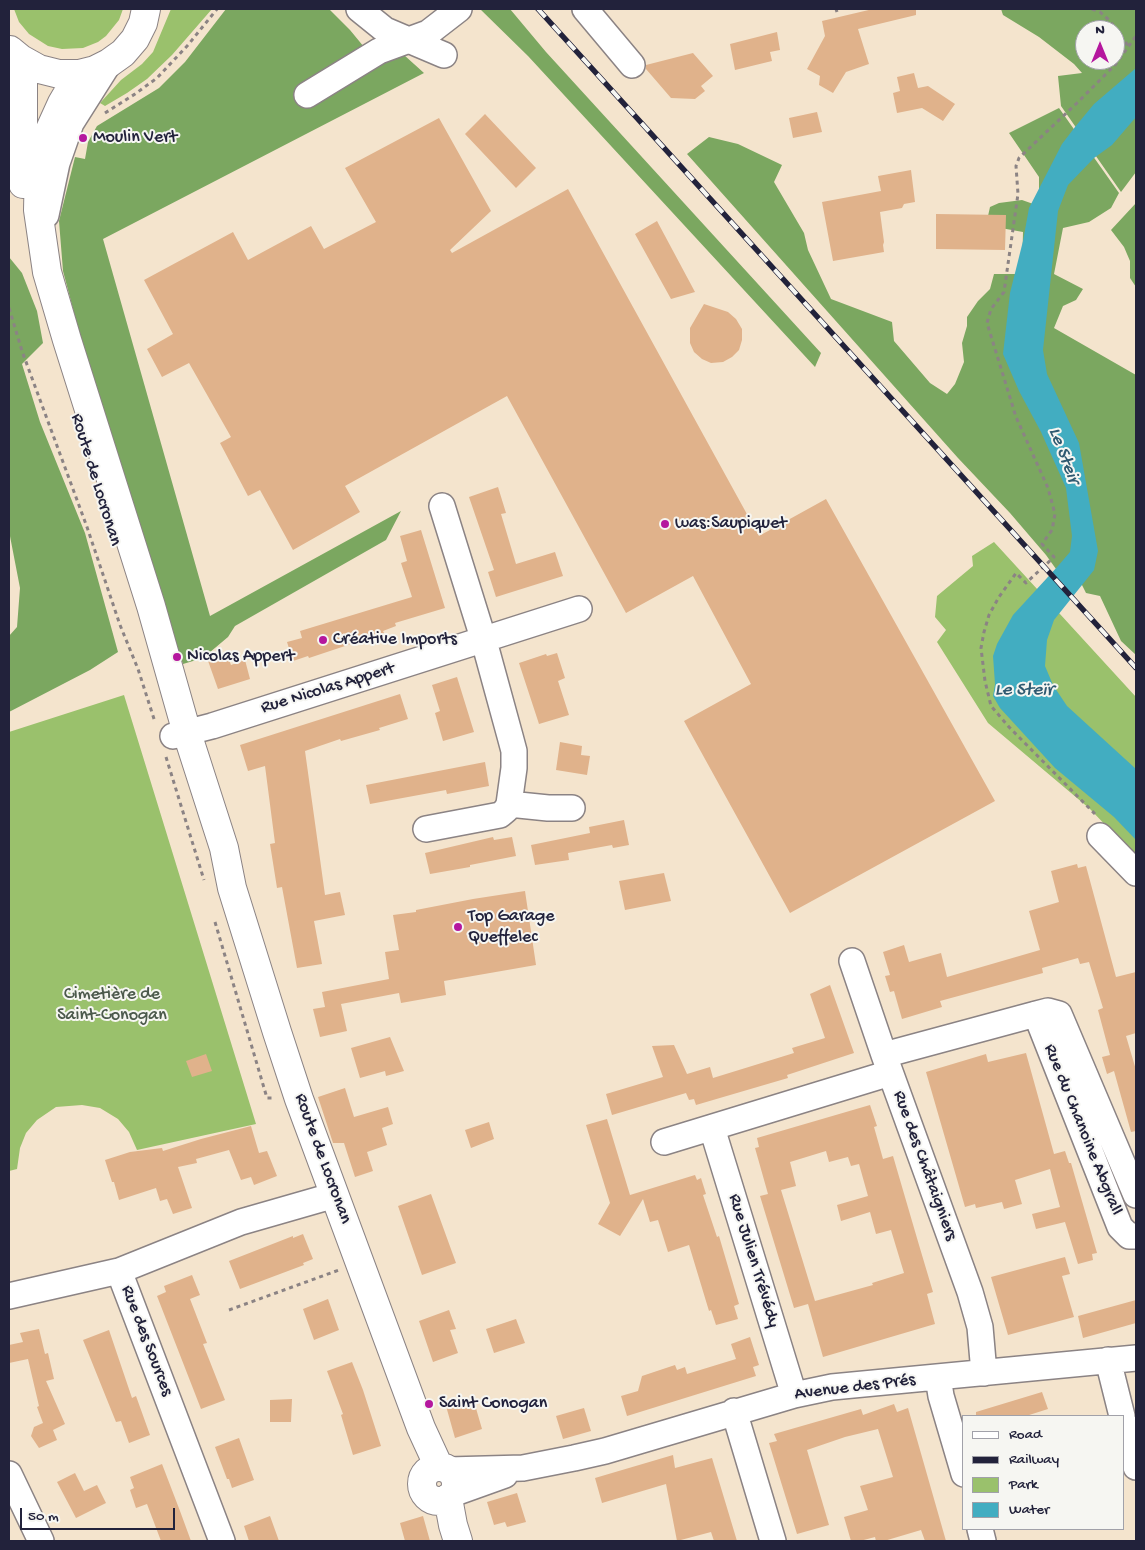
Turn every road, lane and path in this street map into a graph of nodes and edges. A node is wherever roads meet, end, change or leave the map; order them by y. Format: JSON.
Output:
{"nodes":[{"id":1,"x":146,"y":9,"type":"edge"},
{"id":2,"x":217,"y":9,"type":"edge"},
{"id":3,"x":359,"y":9,"type":"edge"},
{"id":4,"x":459,"y":9,"type":"edge"},
{"id":5,"x":585,"y":9,"type":"edge"},
{"id":6,"x":1092,"y":9,"type":"edge"},
{"id":7,"x":1136,"y":36,"type":"edge"},
{"id":8,"x":406,"y":40,"type":"junction"},
{"id":9,"x":1129,"y":47,"type":"junction"},
{"id":10,"x":15,"y":54,"type":"edge"},
{"id":11,"x":444,"y":55,"type":"dead end"},
{"id":12,"x":109,"y":63,"type":"junction"},
{"id":13,"x":632,"y":65,"type":"dead end"},
{"id":14,"x":80,"y":74,"type":"junction"},
{"id":15,"x":307,"y":95,"type":"dead end"},
{"id":16,"x":71,"y":123,"type":"junction"},
{"id":17,"x":43,"y":250,"type":"junction"},
{"id":18,"x":9,"y":308,"type":"edge"},
{"id":19,"x":442,"y":506,"type":"dead end"},
{"id":20,"x":579,"y":609,"type":"dead end"},
{"id":21,"x":484,"y":640,"type":"junction"},
{"id":22,"x":170,"y":737,"type":"junction"},
{"id":23,"x":509,"y":804,"type":"junction"},
{"id":24,"x":572,"y":808,"type":"dead end"},
{"id":25,"x":1099,"y":827,"type":"joint"},
{"id":26,"x":426,"y":828,"type":"dead end"},
{"id":27,"x":1136,"y":873,"type":"edge"},
{"id":28,"x":219,"y":887,"type":"junction"},
{"id":29,"x":213,"y":914,"type":"dead end"},
{"id":30,"x":852,"y":961,"type":"dead end"},
{"id":31,"x":1036,"y":1014,"type":"junction"},
{"id":32,"x":887,"y":1064,"type":"junction"},
{"id":33,"x":299,"y":1099,"type":"junction"},
{"id":34,"x":712,"y":1128,"type":"junction"},
{"id":35,"x":664,"y":1142,"type":"dead end"},
{"id":36,"x":334,"y":1194,"type":"junction"},
{"id":37,"x":1136,"y":1195,"type":"edge"},
{"id":38,"x":1136,"y":1236,"type":"edge"},
{"id":39,"x":119,"y":1271,"type":"junction"},
{"id":40,"x":330,"y":1273,"type":"dead end"},
{"id":41,"x":9,"y":1296,"type":"edge"},
{"id":42,"x":229,"y":1310,"type":"dead end"},
{"id":43,"x":1136,"y":1358,"type":"edge"},
{"id":44,"x":1108,"y":1360,"type":"junction"},
{"id":45,"x":984,"y":1373,"type":"junction"},
{"id":46,"x":938,"y":1377,"type":"junction"},
{"id":47,"x":794,"y":1394,"type":"junction"},
{"id":48,"x":734,"y":1411,"type":"junction"},
{"id":49,"x":1122,"y":1415,"type":"edge"},
{"id":50,"x":1125,"y":1426,"type":"edge"},
{"id":51,"x":962,"y":1467,"type":"edge"},
{"id":52,"x":1136,"y":1467,"type":"edge"},
{"id":53,"x":9,"y":1474,"type":"edge"},
{"id":54,"x":441,"y":1484,"type":"junction"},
{"id":55,"x":42,"y":1541,"type":"edge"},
{"id":56,"x":222,"y":1541,"type":"edge"},
{"id":57,"x":446,"y":1541,"type":"edge"},
{"id":58,"x":458,"y":1541,"type":"edge"},
{"id":59,"x":773,"y":1541,"type":"edge"}],
"edges":[{"from":1,"to":12,"type":"main road"},
{"from":2,"to":16,"type":"path"},
{"from":3,"to":8,"type":"street"},
{"from":4,"to":8,"type":"street"},
{"from":5,"to":13,"type":"street"},
{"from":6,"to":9,"type":"path"},
{"from":7,"to":9,"type":"path"},
{"from":8,"to":11,"type":"street"},
{"from":8,"to":15,"type":"street"},
{"from":9,"to":25,"type":"path"},
{"from":10,"to":14,"type":"main road"},
{"from":10,"to":22,"type":"main road","name":"Route de Locronan"},
{"from":12,"to":14,"type":"main road"},
{"from":12,"to":16,"type":"street","name":"Route de Locronan"},
{"from":14,"to":17,"type":"main road","name":"Route de Locronan"},
{"from":16,"to":17,"type":"street","name":"Route de Locronan"},
{"from":17,"to":22,"type":"main road","name":"Route de Locronan"},
{"from":18,"to":22,"type":"path"},
{"from":19,"to":21,"type":"street"},
{"from":20,"to":21,"type":"street","name":"Rue Nicolas Appert"},
{"from":21,"to":22,"type":"street","name":"Rue Nicolas Appert"},
{"from":21,"to":23,"type":"street"},
{"from":22,"to":28,"type":"path"},
{"from":22,"to":28,"type":"main road","name":"Route de Locronan"},
{"from":23,"to":24,"type":"street"},
{"from":23,"to":26,"type":"street"},
{"from":25,"to":27,"type":"street"},
{"from":28,"to":33,"type":"main road","name":"Route de Locronan"},
{"from":29,"to":33,"type":"path"},
{"from":30,"to":32,"type":"street","name":"Rue des Châtaigniers"},
{"from":31,"to":32,"type":"street","name":"Rue du Chanoine Abgrall"},
{"from":31,"to":37,"type":"street","name":"Rue du Chanoine Abgrall"},
{"from":31,"to":38,"type":"street","name":"Rue du Chanoine Abgrall"},
{"from":32,"to":34,"type":"street"},
{"from":32,"to":45,"type":"street","name":"Rue des Châtaigniers"},
{"from":33,"to":36,"type":"main road","name":"Route de Locronan"},
{"from":34,"to":35,"type":"street"},
{"from":34,"to":47,"type":"street","name":"Rue Julien Trévédy"},
{"from":36,"to":39,"type":"street","name":"Rue des Sources"},
{"from":36,"to":54,"type":"main road","name":"Route de Locronan"},
{"from":39,"to":41,"type":"street"},
{"from":39,"to":56,"type":"street","name":"Rue des Sources"},
{"from":40,"to":42,"type":"path"},
{"from":43,"to":44,"type":"street","name":"Avenue des Prés"},
{"from":44,"to":45,"type":"street","name":"Avenue des Prés"},
{"from":44,"to":49,"type":"street"},
{"from":45,"to":46,"type":"street","name":"Avenue des Prés"},
{"from":46,"to":47,"type":"street","name":"Avenue des Prés"},
{"from":46,"to":51,"type":"street"},
{"from":47,"to":48,"type":"street","name":"Avenue des Prés"},
{"from":48,"to":54,"type":"street","name":"Avenue des Prés"},
{"from":48,"to":59,"type":"street"},
{"from":50,"to":52,"type":"street"},
{"from":53,"to":55,"type":"street"},
{"from":54,"to":57,"type":"main road","name":"Route de Locronan"},
{"from":54,"to":58,"type":"main road","name":"Route de Locronan"}]}
